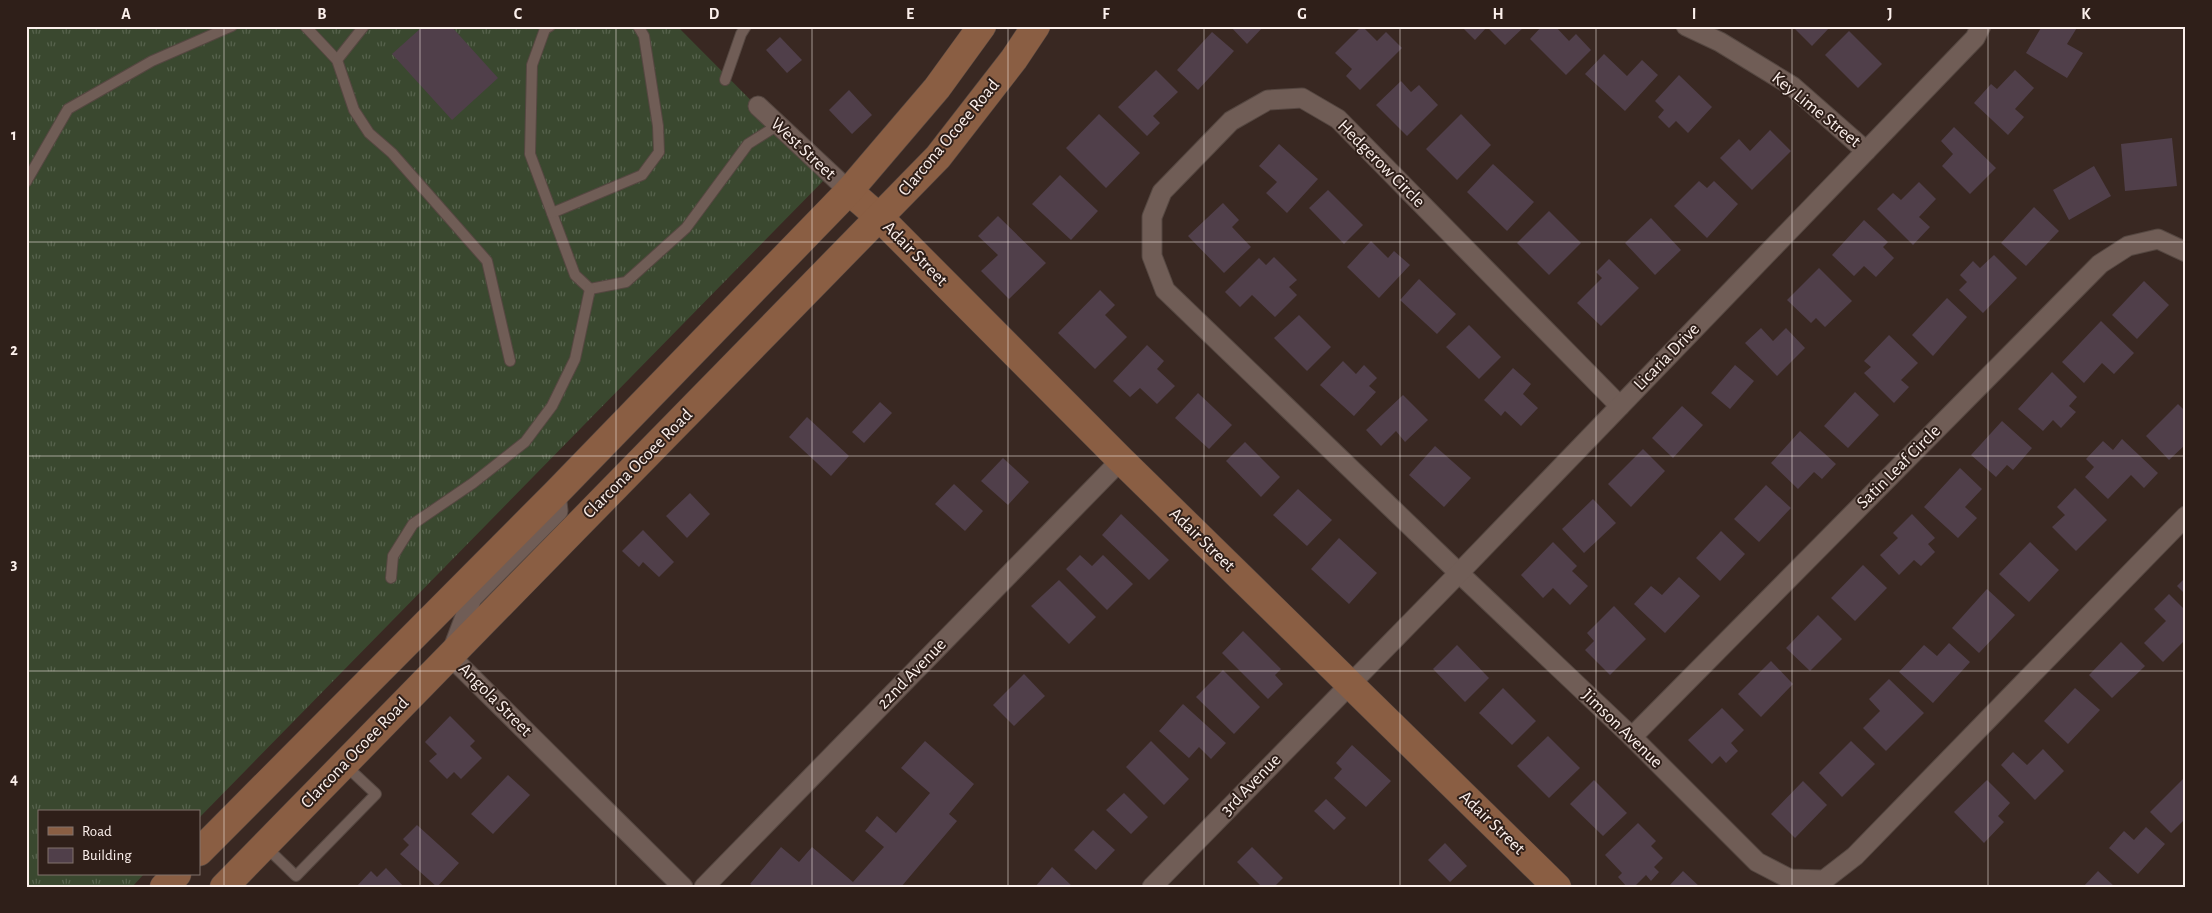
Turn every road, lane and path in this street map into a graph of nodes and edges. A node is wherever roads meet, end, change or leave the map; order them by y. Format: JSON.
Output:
{"nodes":[{"id":1,"x":232,"y":26,"type":"edge"},
{"id":2,"x":305,"y":26,"type":"edge"},
{"id":3,"x":364,"y":26,"type":"edge"},
{"id":4,"x":638,"y":26,"type":"edge"},
{"id":5,"x":746,"y":26,"type":"edge"},
{"id":6,"x":982,"y":26,"type":"edge"},
{"id":7,"x":1036,"y":26,"type":"edge"},
{"id":8,"x":1686,"y":26,"type":"edge"},
{"id":9,"x":1981,"y":26,"type":"edge"},
{"id":10,"x":546,"y":27,"type":"edge"},
{"id":11,"x":337,"y":60,"type":"junction"},
{"id":12,"x":725,"y":80,"type":"dead end"},
{"id":13,"x":758,"y":106,"type":"dead end"},
{"id":14,"x":778,"y":125,"type":"junction"},
{"id":15,"x":1866,"y":151,"type":"junction"},
{"id":16,"x":26,"y":182,"type":"edge"},
{"id":17,"x":849,"y":191,"type":"junction"},
{"id":18,"x":552,"y":213,"type":"junction"},
{"id":19,"x":880,"y":218,"type":"junction"},
{"id":20,"x":2186,"y":252,"type":"edge"},
{"id":21,"x":590,"y":289,"type":"junction"},
{"id":22,"x":510,"y":361,"type":"dead end"},
{"id":23,"x":1620,"y":406,"type":"junction"},
{"id":24,"x":1121,"y":460,"type":"junction"},
{"id":25,"x":556,"y":493,"type":"junction"},
{"id":26,"x":2186,"y":516,"type":"edge"},
{"id":27,"x":1458,"y":573,"type":"junction"},
{"id":28,"x":391,"y":578,"type":"dead end"},
{"id":29,"x":450,"y":656,"type":"junction"},
{"id":30,"x":1349,"y":684,"type":"junction"},
{"id":31,"x":1632,"y":737,"type":"junction"},
{"id":32,"x":344,"y":764,"type":"junction"},
{"id":33,"x":264,"y":846,"type":"junction"},
{"id":34,"x":200,"y":851,"type":"edge"},
{"id":35,"x":175,"y":876,"type":"edge"},
{"id":36,"x":164,"y":887,"type":"edge"},
{"id":37,"x":224,"y":887,"type":"edge"},
{"id":38,"x":684,"y":887,"type":"edge"},
{"id":39,"x":704,"y":887,"type":"edge"},
{"id":40,"x":1152,"y":887,"type":"edge"},
{"id":41,"x":1557,"y":887,"type":"edge"}],
"edges":[{"from":1,"to":16,"type":"lane"},
{"from":2,"to":11,"type":"lane"},
{"from":3,"to":11,"type":"lane"},
{"from":4,"to":18,"type":"lane"},
{"from":5,"to":12,"type":"lane"},
{"from":6,"to":17,"type":"street"},
{"from":7,"to":19,"type":"street","name":"Clarcona Ocoee Road"},
{"from":8,"to":15,"type":"street","name":"Key Lime Street"},
{"from":9,"to":15,"type":"street","name":"Licaria Drive"},
{"from":10,"to":18,"type":"lane"},
{"from":11,"to":22,"type":"lane"},
{"from":13,"to":14,"type":"street","name":"West Street"},
{"from":14,"to":17,"type":"street","name":"West Street"},
{"from":14,"to":21,"type":"lane"},
{"from":15,"to":23,"type":"street","name":"Licaria Drive"},
{"from":17,"to":19,"type":"street","name":"Adair Street"},
{"from":17,"to":25,"type":"street"},
{"from":18,"to":21,"type":"lane"},
{"from":19,"to":24,"type":"street","name":"Adair Street"},
{"from":19,"to":29,"type":"street","name":"Clarcona Ocoee Road"},
{"from":20,"to":31,"type":"street","name":"Satin Leaf Circle"},
{"from":21,"to":28,"type":"lane"},
{"from":23,"to":27,"type":"street","name":"Licaria Drive"},
{"from":23,"to":27,"type":"street","name":"Hedgerow Circle"},
{"from":24,"to":30,"type":"street","name":"Adair Street"},
{"from":24,"to":39,"type":"street","name":"22nd Avenue"},
{"from":25,"to":29,"type":"street","name":"Angola Street"},
{"from":25,"to":34,"type":"street"},
{"from":26,"to":31,"type":"street","name":"Jimson Avenue"},
{"from":27,"to":30,"type":"street","name":"Licaria Drive"},
{"from":27,"to":31,"type":"street","name":"Jimson Avenue"},
{"from":29,"to":32,"type":"street","name":"Clarcona Ocoee Road"},
{"from":29,"to":38,"type":"street","name":"Angola Street"},
{"from":30,"to":40,"type":"street","name":"3rd Avenue"},
{"from":30,"to":41,"type":"street","name":"Adair Street"},
{"from":32,"to":33,"type":"street","name":"Clarcona Ocoee Road"},
{"from":32,"to":33,"type":"lane"},
{"from":33,"to":37,"type":"street","name":"Clarcona Ocoee Road"},
{"from":35,"to":36,"type":"street"}]}
